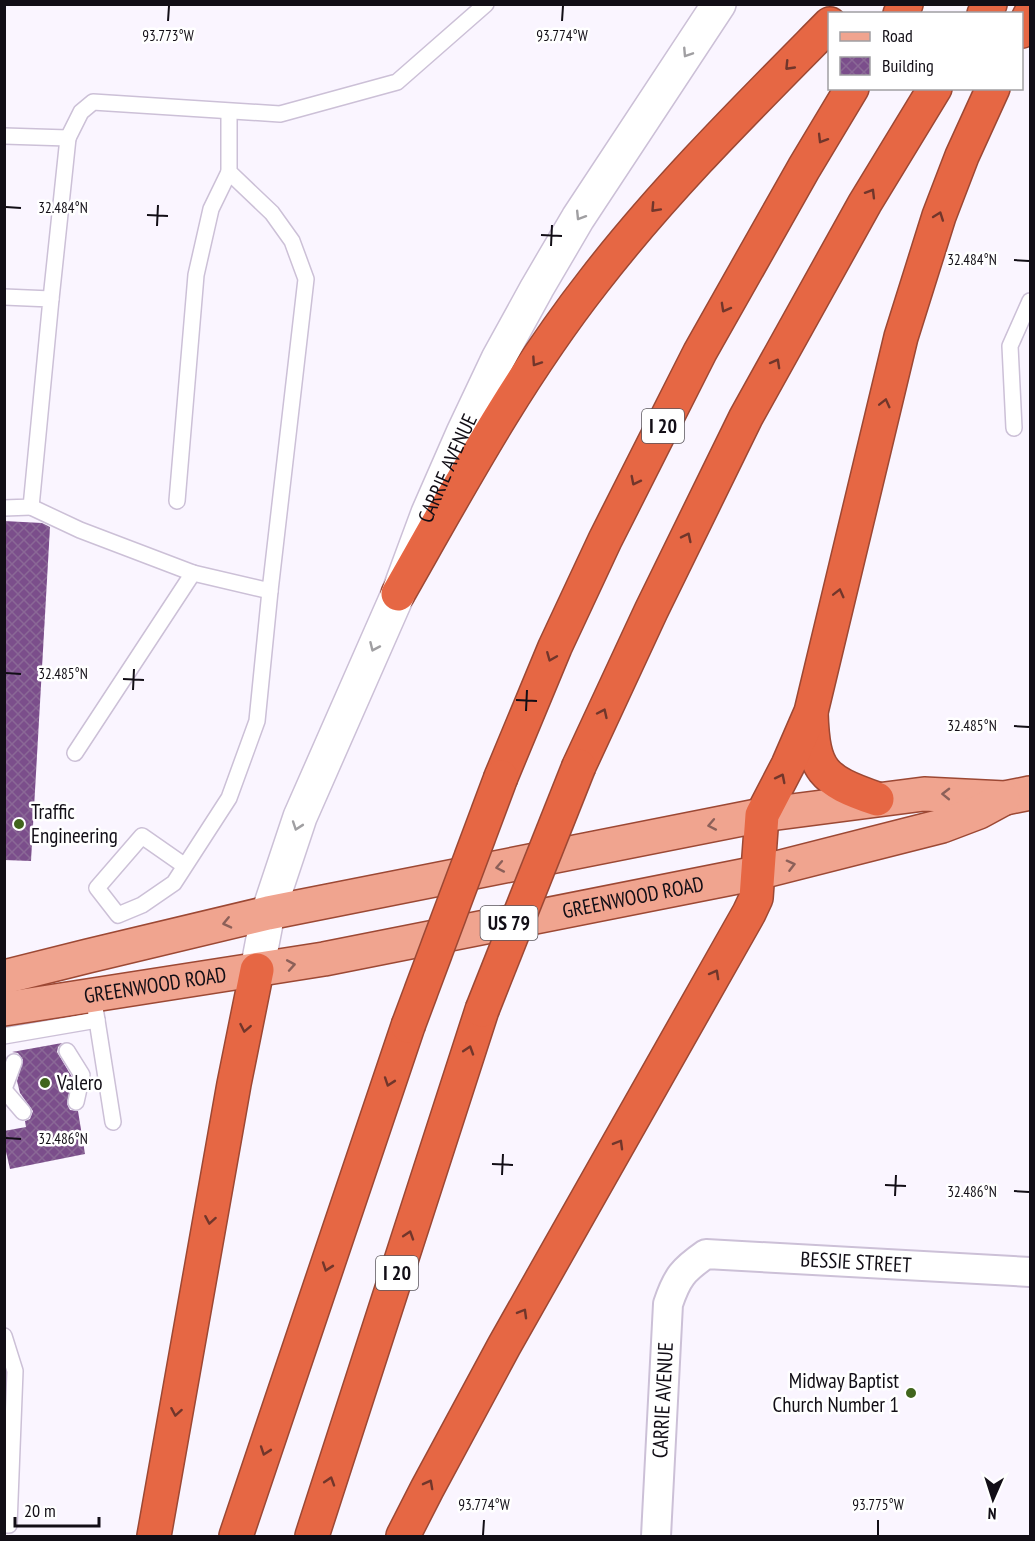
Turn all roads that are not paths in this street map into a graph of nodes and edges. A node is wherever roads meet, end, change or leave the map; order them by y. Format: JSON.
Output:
{"nodes":[{"id":1,"x":486,"y":4,"type":"edge"},
{"id":2,"x":719,"y":4,"type":"edge"},
{"id":3,"x":1030,"y":15,"type":"edge"},
{"id":4,"x":828,"y":26,"type":"edge"},
{"id":5,"x":1023,"y":29,"type":"edge"},
{"id":6,"x":851,"y":90,"type":"edge"},
{"id":7,"x":934,"y":90,"type":"edge"},
{"id":8,"x":992,"y":90,"type":"edge"},
{"id":9,"x":229,"y":112,"type":"junction"},
{"id":10,"x":4,"y":136,"type":"edge"},
{"id":11,"x":68,"y":138,"type":"junction"},
{"id":12,"x":229,"y":172,"type":"junction"},
{"id":13,"x":4,"y":297,"type":"edge"},
{"id":14,"x":51,"y":299,"type":"junction"},
{"id":15,"x":1030,"y":301,"type":"edge"},
{"id":16,"x":1014,"y":428,"type":"dead end"},
{"id":17,"x":177,"y":501,"type":"dead end"},
{"id":18,"x":31,"y":507,"type":"junction"},
{"id":19,"x":4,"y":508,"type":"edge"},
{"id":20,"x":192,"y":573,"type":"junction"},
{"id":21,"x":270,"y":591,"type":"junction"},
{"id":22,"x":398,"y":594,"type":"junction"},
{"id":23,"x":811,"y":712,"type":"junction"},
{"id":24,"x":75,"y":753,"type":"dead end"},
{"id":25,"x":1018,"y":795,"type":"edge"},
{"id":26,"x":877,"y":799,"type":"junction"},
{"id":27,"x":762,"y":815,"type":"junction"},
{"id":28,"x":185,"y":866,"type":"junction"},
{"id":29,"x":757,"y":873,"type":"junction"},
{"id":30,"x":268,"y":913,"type":"junction"},
{"id":31,"x":256,"y":970,"type":"junction"},
{"id":32,"x":4,"y":977,"type":"edge"},
{"id":33,"x":95,"y":1008,"type":"junction"},
{"id":34,"x":4,"y":1009,"type":"edge"},
{"id":35,"x":4,"y":1036,"type":"edge"},
{"id":36,"x":67,"y":1051,"type":"dead end"},
{"id":37,"x":14,"y":1062,"type":"dead end"},
{"id":38,"x":105,"y":1071,"type":"junction"},
{"id":39,"x":77,"y":1076,"type":"junction"},
{"id":40,"x":8,"y":1089,"type":"edge"},
{"id":41,"x":76,"y":1102,"type":"dead end"},
{"id":42,"x":23,"y":1112,"type":"dead end"},
{"id":43,"x":113,"y":1122,"type":"dead end"},
{"id":44,"x":686,"y":1268,"type":"joint"},
{"id":45,"x":1030,"y":1272,"type":"edge"},
{"id":46,"x":4,"y":1336,"type":"edge"},
{"id":47,"x":4,"y":1525,"type":"edge"},
{"id":48,"x":154,"y":1536,"type":"edge"},
{"id":49,"x":236,"y":1536,"type":"edge"},
{"id":50,"x":312,"y":1536,"type":"edge"},
{"id":51,"x":403,"y":1536,"type":"edge"},
{"id":52,"x":656,"y":1536,"type":"edge"}],
"edges":[{"from":1,"to":9,"type":"lane"},
{"from":2,"to":22,"type":"main road","name":"CARRIE AVENUE","one_way":true},
{"from":3,"to":5,"type":"highway"},
{"from":4,"to":22,"type":"highway","one_way":true},
{"from":6,"to":49,"type":"highway","number":"I 20","one_way":true,"bridge":true},
{"from":50,"to":7,"type":"highway","number":"I 20","one_way":true,"bridge":true},
{"from":23,"to":8,"type":"highway","one_way":true},
{"from":9,"to":11,"type":"lane"},
{"from":9,"to":12,"type":"lane"},
{"from":10,"to":11,"type":"lane"},
{"from":11,"to":14,"type":"lane"},
{"from":12,"to":17,"type":"lane"},
{"from":12,"to":21,"type":"lane"},
{"from":13,"to":14,"type":"lane"},
{"from":14,"to":18,"type":"lane"},
{"from":15,"to":16,"type":"lane"},
{"from":18,"to":19,"type":"lane"},
{"from":18,"to":20,"type":"lane"},
{"from":20,"to":21,"type":"lane"},
{"from":20,"to":24,"type":"lane"},
{"from":21,"to":28,"type":"lane"},
{"from":22,"to":30,"type":"main road","name":"CARRIE AVENUE","one_way":true},
{"from":23,"to":26,"type":"highway"},
{"from":27,"to":23,"type":"highway","one_way":true},
{"from":25,"to":26,"type":"main road","name":"GREENWOOD ROAD","number":"US 79","one_way":true},
{"from":29,"to":25,"type":"main road","name":"GREENWOOD ROAD","number":"US 79","one_way":true},
{"from":26,"to":27,"type":"main road","name":"GREENWOOD ROAD","number":"US 79"},
{"from":27,"to":29,"type":"highway"},
{"from":27,"to":30,"type":"main road","name":"GREENWOOD ROAD","number":"US 79","one_way":true},
{"from":28,"to":28,"type":"lane"},
{"from":31,"to":29,"type":"main road","name":"GREENWOOD ROAD","number":"US 79","one_way":true},
{"from":51,"to":29,"type":"highway","one_way":true},
{"from":30,"to":31,"type":"main road","name":"CARRIE AVENUE"},
{"from":30,"to":32,"type":"main road","name":"GREENWOOD ROAD","number":"US 79","one_way":true},
{"from":31,"to":33,"type":"main road","name":"GREENWOOD ROAD","number":"US 79"},
{"from":31,"to":48,"type":"highway","one_way":true},
{"from":33,"to":34,"type":"main road","name":"GREENWOOD ROAD","number":"US 79"},
{"from":33,"to":35,"type":"lane"},
{"from":33,"to":38,"type":"lane"},
{"from":36,"to":39,"type":"lane"},
{"from":37,"to":40,"type":"lane"},
{"from":38,"to":39,"type":"lane"},
{"from":38,"to":43,"type":"lane"},
{"from":39,"to":41,"type":"lane"},
{"from":40,"to":42,"type":"lane"},
{"from":44,"to":45,"type":"street","name":"BESSIE STREET"},
{"from":44,"to":52,"type":"street","name":"CARRIE AVENUE"},
{"from":46,"to":47,"type":"lane"}]}
